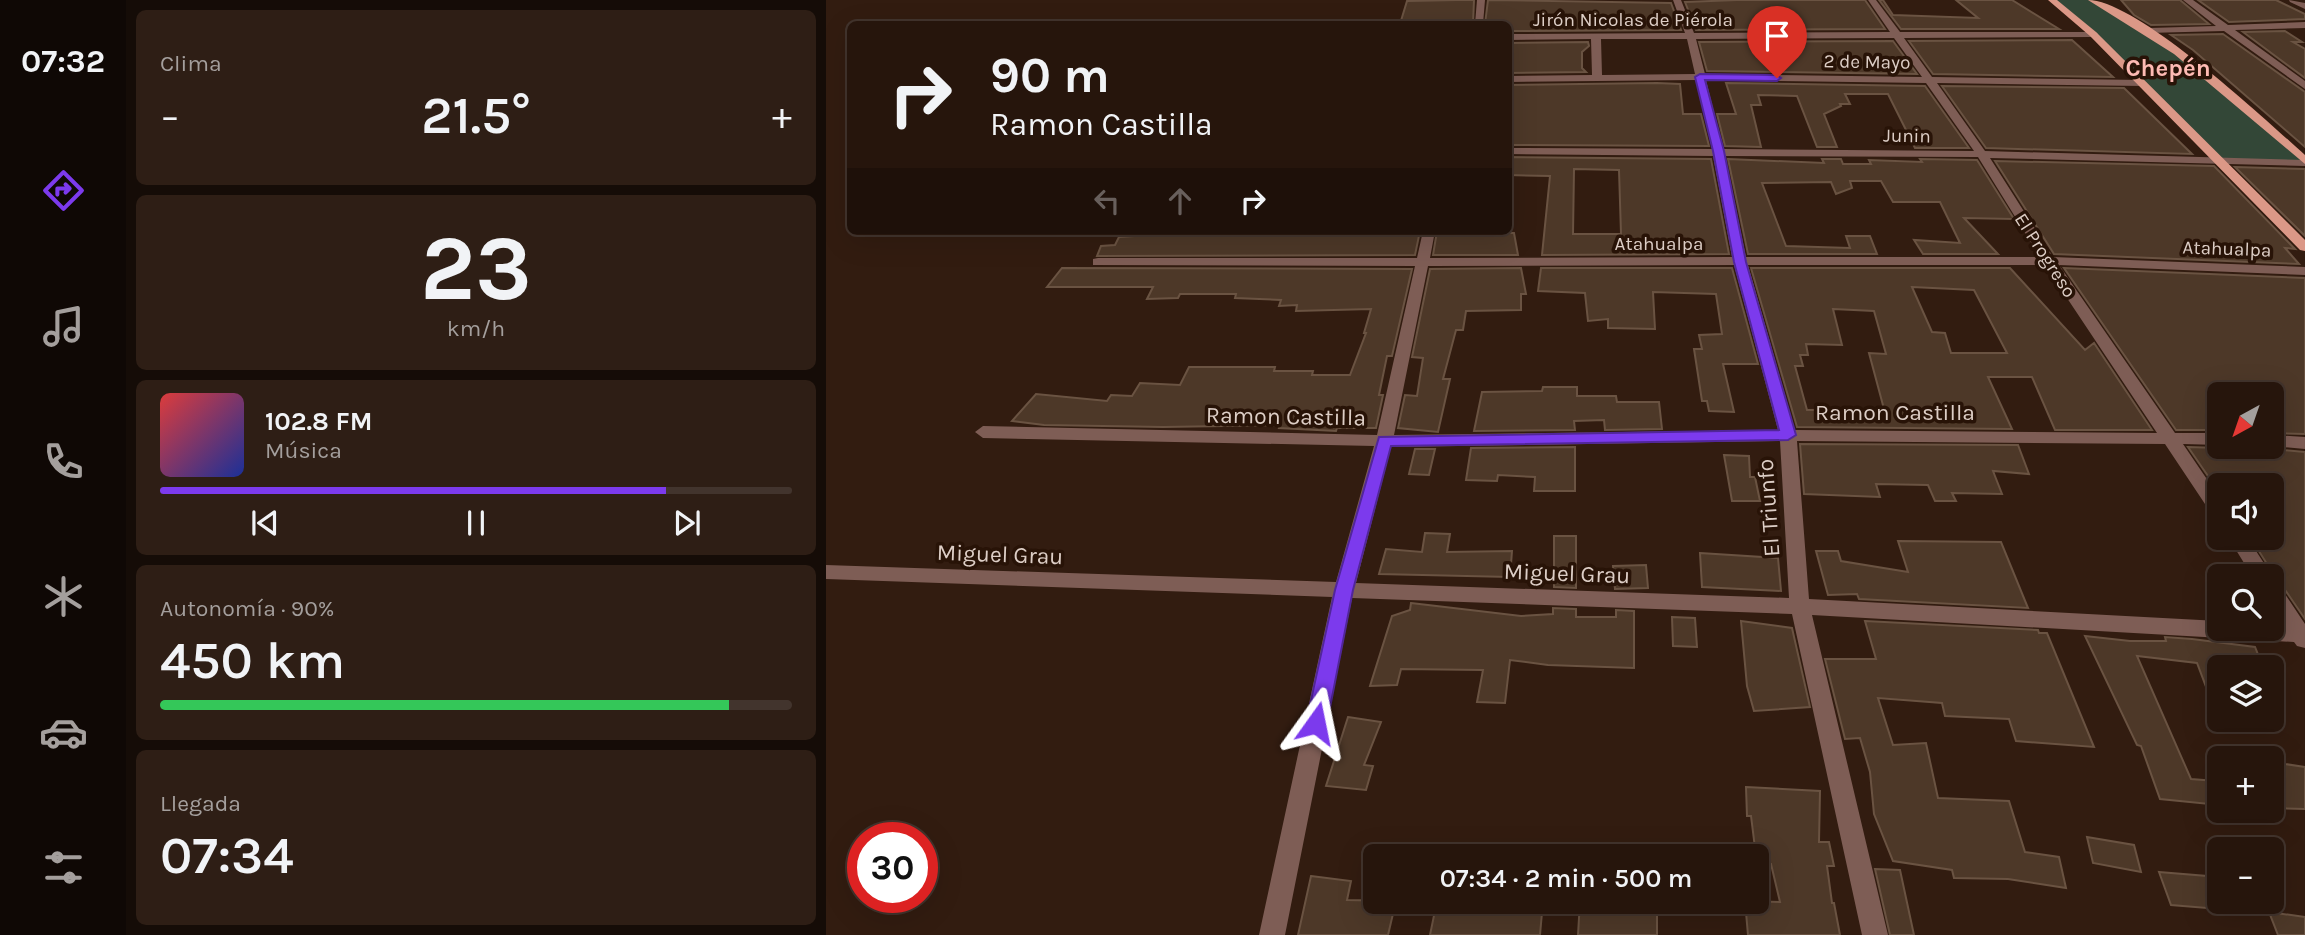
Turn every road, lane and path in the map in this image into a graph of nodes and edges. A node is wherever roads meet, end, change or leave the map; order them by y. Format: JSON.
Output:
{"nodes":[{"id":1,"x":1481,"y":0,"type":"edge"},
{"id":2,"x":1677,"y":0,"type":"edge"},
{"id":3,"x":1872,"y":0,"type":"edge"},
{"id":4,"x":2052,"y":0,"type":"edge"},
{"id":5,"x":2092,"y":0,"type":"edge"},
{"id":6,"x":2187,"y":0,"type":"edge"},
{"id":7,"x":2293,"y":0,"type":"edge"},
{"id":8,"x":2305,"y":6,"type":"edge"},
{"id":9,"x":1479,"y":21,"type":"edge"},
{"id":10,"x":2305,"y":24,"type":"edge"},
{"id":11,"x":2229,"y":29,"type":"junction"},
{"id":12,"x":2150,"y":31,"type":"junction"},
{"id":13,"x":2093,"y":34,"type":"junction"},
{"id":14,"x":1895,"y":35,"type":"junction"},
{"id":15,"x":1512,"y":37,"type":"edge"},
{"id":16,"x":1596,"y":37,"type":"junction"},
{"id":17,"x":1691,"y":37,"type":"junction"},
{"id":18,"x":1700,"y":77,"type":"junction"},
{"id":19,"x":1597,"y":78,"type":"junction"},
{"id":20,"x":1512,"y":79,"type":"edge"},
{"id":21,"x":1931,"y":80,"type":"junction"},
{"id":22,"x":2142,"y":83,"type":"junction"},
{"id":23,"x":2305,"y":86,"type":"edge"},
{"id":24,"x":1512,"y":151,"type":"edge"},
{"id":25,"x":1718,"y":151,"type":"junction"},
{"id":26,"x":1982,"y":154,"type":"junction"},
{"id":27,"x":2218,"y":159,"type":"junction"},
{"id":28,"x":2305,"y":162,"type":"edge"},
{"id":29,"x":1428,"y":235,"type":"edge"},
{"id":30,"x":2305,"y":247,"type":"edge"},
{"id":31,"x":2049,"y":261,"type":"junction"},
{"id":32,"x":1097,"y":262,"type":"dead end"},
{"id":33,"x":1420,"y":262,"type":"junction"},
{"id":34,"x":1740,"y":262,"type":"junction"},
{"id":35,"x":2305,"y":271,"type":"edge"},
{"id":36,"x":983,"y":432,"type":"dead end"},
{"id":37,"x":1788,"y":435,"type":"junction"},
{"id":38,"x":2169,"y":436,"type":"junction"},
{"id":39,"x":2207,"y":438,"type":"edge"},
{"id":40,"x":1384,"y":441,"type":"junction"},
{"id":41,"x":2284,"y":442,"type":"edge"},
{"id":42,"x":2305,"y":443,"type":"edge"},
{"id":43,"x":2207,"y":493,"type":"edge"},
{"id":44,"x":826,"y":572,"type":"edge"},
{"id":45,"x":1344,"y":590,"type":"junction"},
{"id":46,"x":1800,"y":606,"type":"junction"},
{"id":47,"x":2284,"y":608,"type":"edge"},
{"id":48,"x":2303,"y":636,"type":"edge"},
{"id":49,"x":1272,"y":935,"type":"edge"},
{"id":50,"x":1875,"y":935,"type":"edge"}],
"edges":[{"from":1,"to":9,"type":"street"},
{"from":2,"to":17,"type":"street","name":"El Triunfo"},
{"from":3,"to":14,"type":"street","name":"El Progreso"},
{"from":4,"to":13,"type":"main road"},
{"from":5,"to":12,"type":"main road"},
{"from":6,"to":11,"type":"street"},
{"from":7,"to":8,"type":"street"},
{"from":10,"to":11,"type":"street"},
{"from":11,"to":12,"type":"street"},
{"from":11,"to":23,"type":"street"},
{"from":12,"to":28,"type":"main road"},
{"from":13,"to":14,"type":"street","name":"Jirón Nicolas de Piérola"},
{"from":13,"to":22,"type":"main road"},
{"from":14,"to":17,"type":"street","name":"Jirón Nicolas de Piérola"},
{"from":14,"to":21,"type":"street","name":"El Progreso"},
{"from":15,"to":16,"type":"street","name":"Jirón Nicolas de Piérola"},
{"from":16,"to":17,"type":"street","name":"Jirón Nicolas de Piérola"},
{"from":16,"to":19,"type":"street"},
{"from":17,"to":18,"type":"street","name":"El Triunfo"},
{"from":18,"to":19,"type":"street","name":"2 de Mayo"},
{"from":18,"to":21,"type":"street","name":"2 de Mayo"},
{"from":18,"to":25,"type":"street","name":"El Triunfo"},
{"from":19,"to":20,"type":"street","name":"2 de Mayo"},
{"from":21,"to":22,"type":"street","name":"2 de Mayo"},
{"from":21,"to":26,"type":"street","name":"El Progreso"},
{"from":22,"to":27,"type":"main road"},
{"from":24,"to":25,"type":"street","name":"Junin"},
{"from":25,"to":26,"type":"street","name":"Junin"},
{"from":25,"to":34,"type":"street","name":"El Triunfo"},
{"from":26,"to":27,"type":"street","name":"Junin"},
{"from":26,"to":31,"type":"street","name":"El Progreso"},
{"from":27,"to":28,"type":"street","name":"Junin"},
{"from":27,"to":30,"type":"main road"},
{"from":29,"to":33,"type":"street"},
{"from":31,"to":34,"type":"street","name":"Atahualpa"},
{"from":31,"to":35,"type":"street","name":"Atahualpa"},
{"from":31,"to":38,"type":"street","name":"El Progreso"},
{"from":32,"to":33,"type":"street","name":"Atahualpa"},
{"from":33,"to":34,"type":"street","name":"Atahualpa"},
{"from":33,"to":40,"type":"street"},
{"from":34,"to":37,"type":"street","name":"El Triunfo"},
{"from":36,"to":40,"type":"street","name":"Ramon Castilla"},
{"from":37,"to":38,"type":"street","name":"Ramon Castilla"},
{"from":37,"to":40,"type":"street","name":"Ramon Castilla"},
{"from":37,"to":46,"type":"street","name":"El Triunfo"},
{"from":38,"to":39,"type":"street","name":"Ramon Castilla"},
{"from":38,"to":43,"type":"street","name":"El Progreso"},
{"from":40,"to":45,"type":"street"},
{"from":41,"to":42,"type":"street"},
{"from":44,"to":45,"type":"street","name":"Miguel Grau"},
{"from":45,"to":46,"type":"street","name":"Miguel Grau"},
{"from":45,"to":49,"type":"street"},
{"from":46,"to":48,"type":"street","name":"Miguel Grau"},
{"from":46,"to":50,"type":"street","name":"El Triunfo"},
{"from":47,"to":48,"type":"street"}]}
